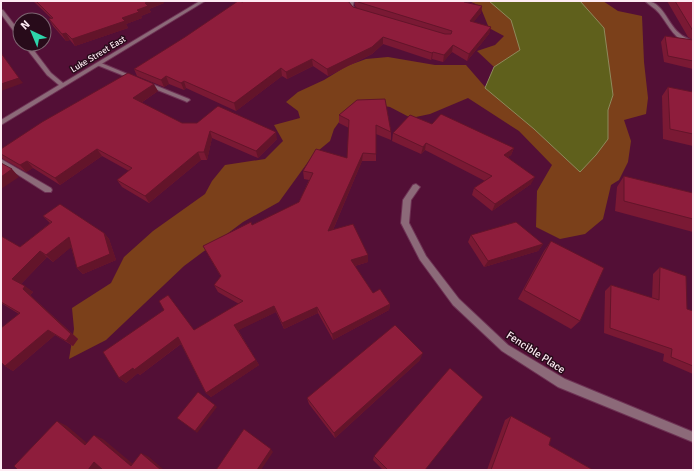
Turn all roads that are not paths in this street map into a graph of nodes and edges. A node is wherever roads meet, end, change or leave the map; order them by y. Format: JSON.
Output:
{"nodes":[{"id":1,"x":203,"y":1,"type":"edge"},
{"id":2,"x":352,"y":1,"type":"edge"},
{"id":3,"x":647,"y":1,"type":"edge"},
{"id":4,"x":1,"y":11,"type":"edge"},
{"id":5,"x":362,"y":13,"type":"edge"},
{"id":6,"x":12,"y":25,"type":"edge"},
{"id":7,"x":693,"y":43,"type":"edge"},
{"id":8,"x":32,"y":52,"type":"edge"},
{"id":9,"x":99,"y":64,"type":"junction"},
{"id":10,"x":63,"y":86,"type":"junction"},
{"id":11,"x":187,"y":100,"type":"dead end"},
{"id":12,"x":1,"y":123,"type":"edge"},
{"id":13,"x":1,"y":162,"type":"edge"},
{"id":14,"x":416,"y":187,"type":"dead end"},
{"id":15,"x":48,"y":190,"type":"dead end"},
{"id":16,"x":693,"y":437,"type":"edge"}],
"edges":[{"from":1,"to":9,"type":"street","name":"Luke Street East"},
{"from":2,"to":5,"type":"street"},
{"from":3,"to":7,"type":"street"},
{"from":4,"to":6,"type":"street"},
{"from":8,"to":10,"type":"street"},
{"from":9,"to":10,"type":"street","name":"Luke Street East"},
{"from":9,"to":11,"type":"street"},
{"from":10,"to":12,"type":"street","name":"Luke Street East"},
{"from":13,"to":15,"type":"street"},
{"from":14,"to":16,"type":"street","name":"Fencible Place"}]}
